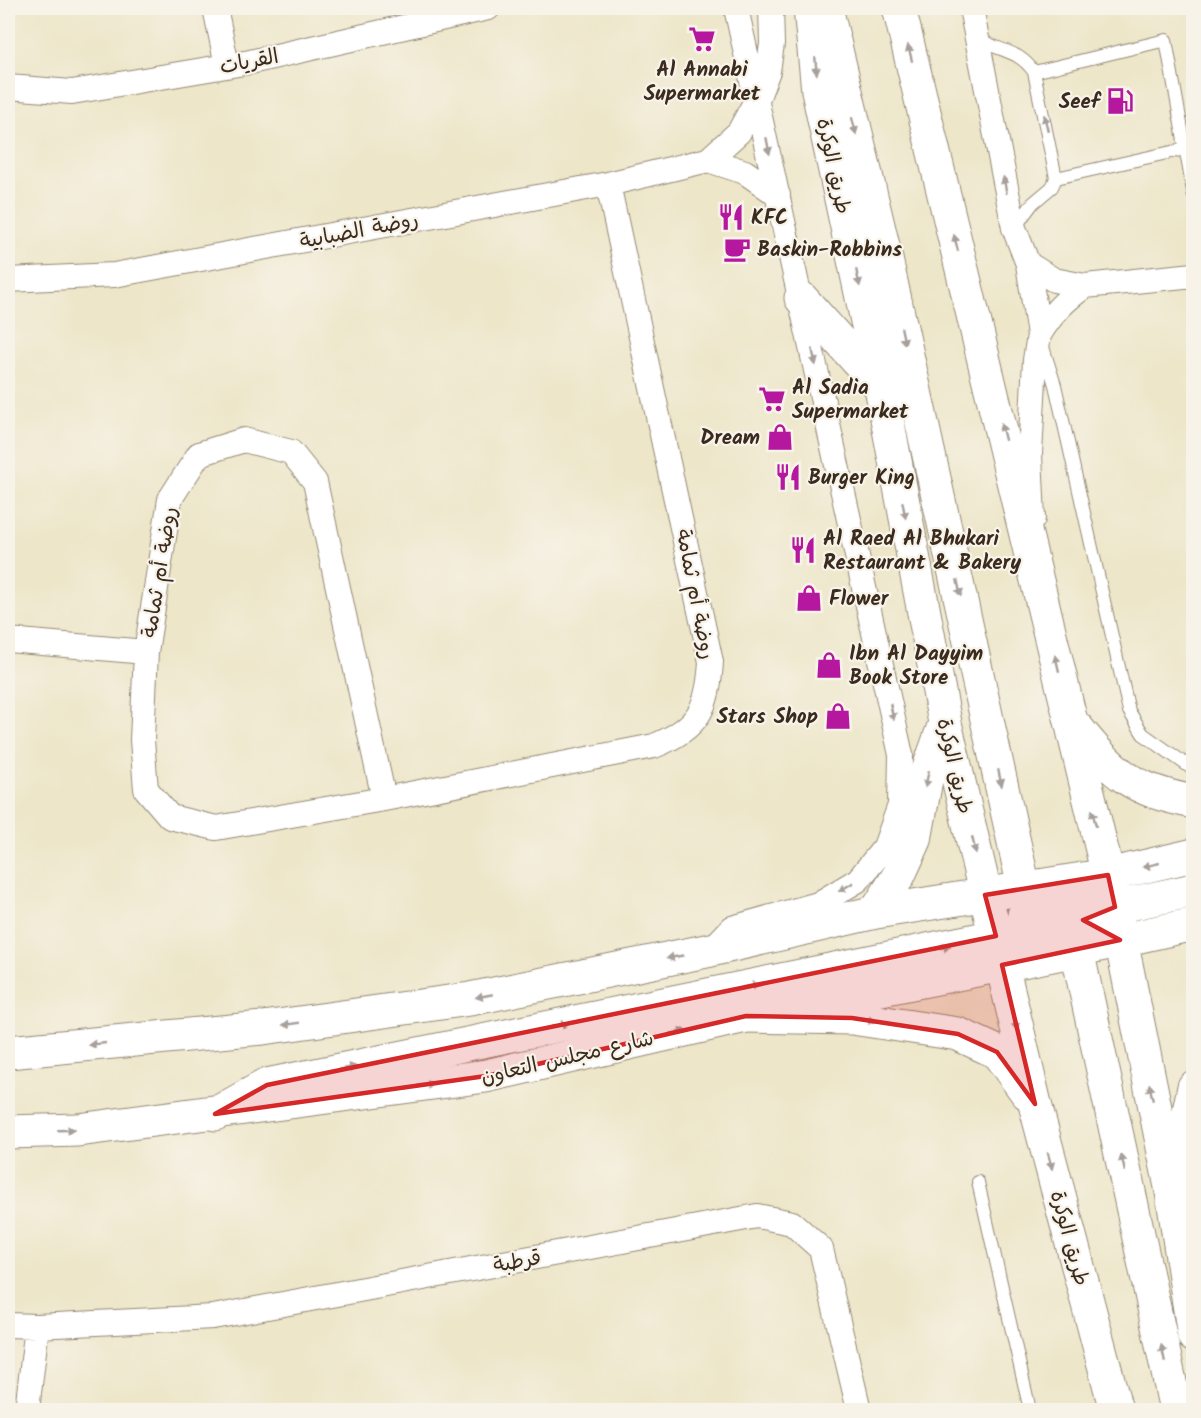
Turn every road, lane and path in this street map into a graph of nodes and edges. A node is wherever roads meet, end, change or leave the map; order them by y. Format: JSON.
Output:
{"nodes":[{"id":1,"x":215,"y":8,"type":"edge"},
{"id":2,"x":488,"y":8,"type":"edge"},
{"id":3,"x":736,"y":8,"type":"edge"},
{"id":4,"x":771,"y":8,"type":"edge"},
{"id":5,"x":810,"y":8,"type":"edge"},
{"id":6,"x":826,"y":8,"type":"edge"},
{"id":7,"x":899,"y":8,"type":"edge"},
{"id":8,"x":971,"y":8,"type":"edge"},
{"id":9,"x":976,"y":37,"type":"junction"},
{"id":10,"x":227,"y":65,"type":"junction"},
{"id":11,"x":1034,"y":72,"type":"junction"},
{"id":12,"x":8,"y":87,"type":"edge"},
{"id":13,"x":758,"y":97,"type":"junction"},
{"id":14,"x":1185,"y":149,"type":"junction"},
{"id":15,"x":708,"y":160,"type":"junction"},
{"id":16,"x":1056,"y":178,"type":"junction"},
{"id":17,"x":608,"y":184,"type":"junction"},
{"id":18,"x":778,"y":195,"type":"junction"},
{"id":19,"x":1194,"y":197,"type":"edge"},
{"id":20,"x":1014,"y":228,"type":"junction"},
{"id":21,"x":1028,"y":264,"type":"junction"},
{"id":22,"x":1194,"y":275,"type":"edge"},
{"id":23,"x":8,"y":280,"type":"edge"},
{"id":24,"x":1085,"y":286,"type":"junction"},
{"id":25,"x":801,"y":298,"type":"junction"},
{"id":26,"x":1039,"y":334,"type":"junction"},
{"id":27,"x":881,"y":387,"type":"junction"},
{"id":28,"x":1038,"y":575,"type":"junction"},
{"id":29,"x":8,"y":640,"type":"edge"},
{"id":30,"x":146,"y":652,"type":"junction"},
{"id":31,"x":1070,"y":720,"type":"junction"},
{"id":32,"x":945,"y":723,"type":"junction"},
{"id":33,"x":1194,"y":770,"type":"edge"},
{"id":34,"x":384,"y":799,"type":"junction"},
{"id":35,"x":1194,"y":802,"type":"edge"},
{"id":36,"x":1194,"y":855,"type":"edge"},
{"id":37,"x":1108,"y":875,"type":"junction"},
{"id":38,"x":1024,"y":888,"type":"junction"},
{"id":39,"x":1194,"y":890,"type":"edge"},
{"id":40,"x":986,"y":895,"type":"junction"},
{"id":41,"x":1115,"y":907,"type":"junction"},
{"id":42,"x":876,"y":912,"type":"junction"},
{"id":43,"x":1194,"y":924,"type":"edge"},
{"id":44,"x":1065,"y":927,"type":"junction"},
{"id":45,"x":1120,"y":940,"type":"junction"},
{"id":46,"x":711,"y":950,"type":"junction"},
{"id":47,"x":999,"y":950,"type":"junction"},
{"id":48,"x":746,"y":1016,"type":"junction"},
{"id":49,"x":13,"y":1050,"type":"edge"},
{"id":50,"x":1194,"y":1087,"type":"edge"},
{"id":51,"x":1035,"y":1104,"type":"junction"},
{"id":52,"x":215,"y":1114,"type":"junction"},
{"id":53,"x":8,"y":1132,"type":"edge"},
{"id":54,"x":978,"y":1182,"type":"dead end"},
{"id":55,"x":1172,"y":1192,"type":"junction"},
{"id":56,"x":8,"y":1325,"type":"edge"},
{"id":57,"x":38,"y":1326,"type":"junction"},
{"id":58,"x":1194,"y":1336,"type":"edge"},
{"id":59,"x":27,"y":1410,"type":"edge"},
{"id":60,"x":859,"y":1410,"type":"edge"},
{"id":61,"x":1030,"y":1410,"type":"edge"},
{"id":62,"x":1116,"y":1410,"type":"edge"},
{"id":63,"x":1176,"y":1410,"type":"edge"}],
"edges":[{"from":1,"to":10,"type":"street"},
{"from":2,"to":10,"type":"street","name":"القريات"},
{"from":3,"to":13,"type":"street"},
{"from":4,"to":13,"type":"street"},
{"from":5,"to":27,"type":"main road","name":"طريق الوكرة","one_way":true},
{"from":6,"to":38,"type":"main road","one_way":true},
{"from":28,"to":7,"type":"main road","one_way":true},
{"from":8,"to":9,"type":"street"},
{"from":9,"to":11,"type":"lane"},
{"from":20,"to":9,"type":"street","one_way":true},
{"from":10,"to":12,"type":"street","name":"القريات"},
{"from":11,"to":14,"type":"lane"},
{"from":16,"to":11,"type":"lane","one_way":true},
{"from":13,"to":15,"type":"street","name":"روضة الضبابية"},
{"from":13,"to":18,"type":"street","one_way":true},
{"from":14,"to":16,"type":"lane"},
{"from":14,"to":19,"type":"lane"},
{"from":15,"to":17,"type":"street","name":"روضة الضبابية"},
{"from":15,"to":18,"type":"street"},
{"from":16,"to":20,"type":"lane"},
{"from":17,"to":23,"type":"street","name":"روضة الضبابية"},
{"from":17,"to":34,"type":"street","name":"روضة أم ثمامة"},
{"from":18,"to":25,"type":"street"},
{"from":20,"to":21,"type":"street"},
{"from":21,"to":24,"type":"street"},
{"from":21,"to":26,"type":"street"},
{"from":22,"to":24,"type":"street"},
{"from":24,"to":26,"type":"street"},
{"from":25,"to":27,"type":"main road"},
{"from":25,"to":46,"type":"street","one_way":true},
{"from":26,"to":28,"type":"street"},
{"from":26,"to":33,"type":"lane"},
{"from":27,"to":32,"type":"main road","name":"طريق الوكرة","one_way":true},
{"from":31,"to":28,"type":"main road","one_way":true},
{"from":29,"to":30,"type":"street","name":"روضة أم ثمامة"},
{"from":30,"to":34,"type":"street","name":"روضة أم ثمامة"},
{"from":30,"to":34,"type":"street","name":"روضة أم ثمامة"},
{"from":31,"to":35,"type":"main road"},
{"from":37,"to":31,"type":"main road","one_way":true},
{"from":32,"to":40,"type":"main road","name":"طريق الوكرة","one_way":true},
{"from":32,"to":42,"type":"main road","one_way":true},
{"from":36,"to":37,"type":"main road","one_way":true},
{"from":37,"to":38,"type":"main road"},
{"from":37,"to":41,"type":"main road"},
{"from":37,"to":44,"type":"main road"},
{"from":38,"to":40,"type":"main road"},
{"from":38,"to":44,"type":"main road"},
{"from":39,"to":41,"type":"main road"},
{"from":40,"to":42,"type":"main road"},
{"from":40,"to":44,"type":"main road"},
{"from":40,"to":47,"type":"main road","name":"طريق الوكرة"},
{"from":41,"to":44,"type":"main road"},
{"from":41,"to":45,"type":"main road"},
{"from":42,"to":46,"type":"main road"},
{"from":43,"to":45,"type":"main road"},
{"from":44,"to":45,"type":"main road"},
{"from":44,"to":47,"type":"main road"},
{"from":44,"to":47,"type":"main road","name":"شارع مجلس التعاون"},
{"from":63,"to":44,"type":"main road","one_way":true},
{"from":55,"to":45,"type":"main road","one_way":true},
{"from":46,"to":49,"type":"main road","one_way":true},
{"from":47,"to":48,"type":"main road","name":"شارع مجلس التعاون"},
{"from":47,"to":51,"type":"main road","name":"طريق الوكرة","one_way":true},
{"from":52,"to":47,"type":"main road","one_way":true},
{"from":48,"to":51,"type":"main road","one_way":true},
{"from":52,"to":48,"type":"main road","name":"شارع مجلس التعاون","one_way":true},
{"from":50,"to":55,"type":"main road"},
{"from":51,"to":62,"type":"main road","name":"طريق الوكرة","one_way":true},
{"from":53,"to":52,"type":"main road","name":"شارع مجلس التعاون","one_way":true},
{"from":54,"to":61,"type":"lane"},
{"from":55,"to":58,"type":"main road"},
{"from":56,"to":57,"type":"street","name":"قرطبة"},
{"from":57,"to":59,"type":"street"},
{"from":57,"to":60,"type":"street","name":"قرطبة"}]}
